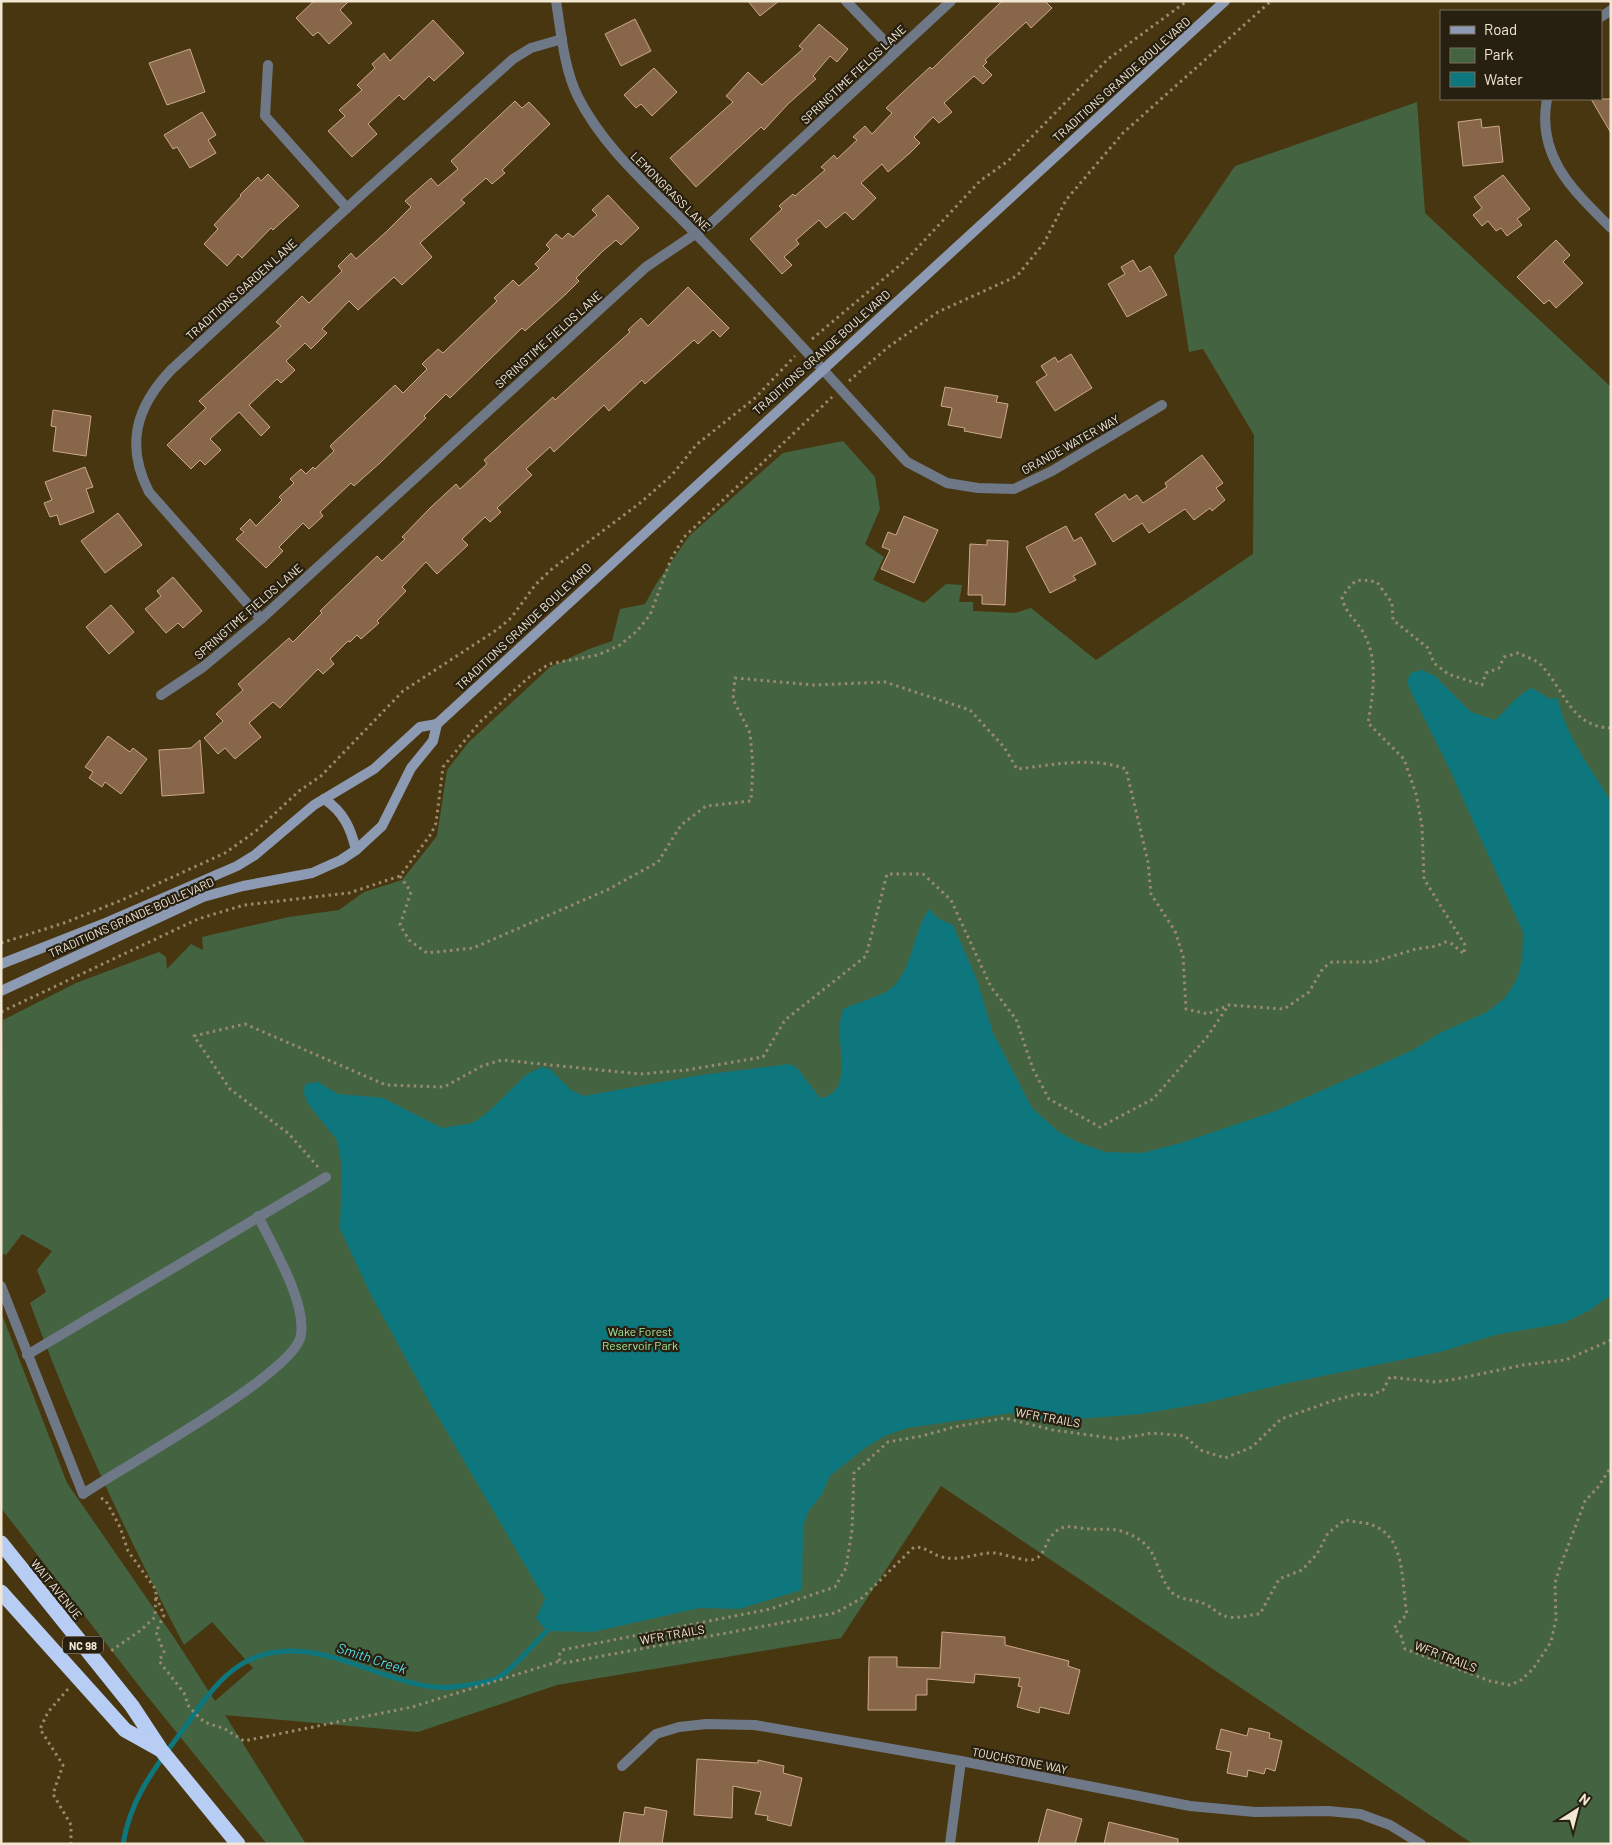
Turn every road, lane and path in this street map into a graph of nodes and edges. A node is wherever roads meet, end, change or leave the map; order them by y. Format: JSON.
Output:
{"nodes":[{"id":1,"x":556,"y":1,"type":"edge"},
{"id":2,"x":846,"y":1,"type":"edge"},
{"id":3,"x":951,"y":1,"type":"edge"},
{"id":4,"x":1187,"y":1,"type":"edge"},
{"id":5,"x":1225,"y":1,"type":"edge"},
{"id":6,"x":1271,"y":1,"type":"edge"},
{"id":7,"x":562,"y":39,"type":"junction"},
{"id":8,"x":895,"y":52,"type":"junction"},
{"id":9,"x":268,"y":65,"type":"dead end"},
{"id":10,"x":1547,"y":100,"type":"edge"},
{"id":11,"x":347,"y":208,"type":"junction"},
{"id":12,"x":1611,"y":228,"type":"edge"},
{"id":13,"x":696,"y":233,"type":"junction"},
{"id":14,"x":811,"y":340,"type":"dead end"},
{"id":15,"x":790,"y":361,"type":"dead end"},
{"id":16,"x":822,"y":369,"type":"junction"},
{"id":17,"x":850,"y":381,"type":"dead end"},
{"id":18,"x":830,"y":399,"type":"dead end"},
{"id":19,"x":1162,"y":405,"type":"dead end"},
{"id":20,"x":261,"y":619,"type":"junction"},
{"id":21,"x":161,"y":696,"type":"dead end"},
{"id":22,"x":437,"y":724,"type":"junction"},
{"id":23,"x":1611,"y":728,"type":"edge"},
{"id":24,"x":324,"y":799,"type":"junction"},
{"id":25,"x":356,"y":850,"type":"junction"},
{"id":26,"x":400,"y":876,"type":"junction"},
{"id":27,"x":1,"y":943,"type":"edge"},
{"id":28,"x":1,"y":964,"type":"edge"},
{"id":29,"x":1,"y":991,"type":"edge"},
{"id":30,"x":1229,"y":1005,"type":"junction"},
{"id":31,"x":1,"y":1012,"type":"edge"},
{"id":32,"x":326,"y":1177,"type":"joint"},
{"id":33,"x":258,"y":1216,"type":"junction"},
{"id":34,"x":1,"y":1286,"type":"edge"},
{"id":35,"x":1611,"y":1340,"type":"edge"},
{"id":36,"x":27,"y":1355,"type":"junction"},
{"id":37,"x":1611,"y":1467,"type":"edge"},
{"id":38,"x":1,"y":1543,"type":"edge"},
{"id":39,"x":1,"y":1592,"type":"edge"},
{"id":40,"x":156,"y":1597,"type":"dead end"},
{"id":41,"x":560,"y":1661,"type":"junction"},
{"id":42,"x":161,"y":1750,"type":"junction"},
{"id":43,"x":961,"y":1761,"type":"junction"},
{"id":44,"x":622,"y":1766,"type":"dead end"},
{"id":45,"x":238,"y":1844,"type":"edge"},
{"id":46,"x":950,"y":1844,"type":"edge"},
{"id":47,"x":1421,"y":1844,"type":"edge"}],
"edges":[{"from":1,"to":7,"type":"street","name":"LEMONGRASS LANE"},
{"from":2,"to":8,"type":"street"},
{"from":3,"to":8,"type":"street","name":"SPRINGTIME FIELDS LANE"},
{"from":4,"to":14,"type":"path"},
{"from":5,"to":16,"type":"main road","name":"TRADITIONS GRANDE BOULEVARD"},
{"from":6,"to":17,"type":"path"},
{"from":7,"to":11,"type":"street","name":"TRADITIONS GARDEN LANE"},
{"from":7,"to":13,"type":"street","name":"LEMONGRASS LANE"},
{"from":8,"to":13,"type":"street","name":"SPRINGTIME FIELDS LANE"},
{"from":9,"to":11,"type":"street"},
{"from":10,"to":12,"type":"street"},
{"from":11,"to":20,"type":"street","name":"TRADITIONS GARDEN LANE"},
{"from":13,"to":16,"type":"street","name":"LEMONGRASS LANE"},
{"from":13,"to":20,"type":"street","name":"SPRINGTIME FIELDS LANE"},
{"from":15,"to":27,"type":"path"},
{"from":16,"to":19,"type":"street","name":"GRANDE WATER WAY"},
{"from":16,"to":22,"type":"main road","name":"TRADITIONS GRANDE BOULEVARD"},
{"from":18,"to":26,"type":"path"},
{"from":20,"to":21,"type":"street","name":"SPRINGTIME FIELDS LANE"},
{"from":22,"to":24,"type":"main road","name":"TRADITIONS GRANDE BOULEVARD"},
{"from":22,"to":25,"type":"main road","name":"TRADITIONS GRANDE BOULEVARD"},
{"from":23,"to":30,"type":"path"},
{"from":24,"to":25,"type":"main road"},
{"from":24,"to":28,"type":"main road","name":"TRADITIONS GRANDE BOULEVARD"},
{"from":25,"to":29,"type":"main road","name":"TRADITIONS GRANDE BOULEVARD"},
{"from":26,"to":30,"type":"path"},
{"from":26,"to":31,"type":"path"},
{"from":30,"to":32,"type":"path"},
{"from":32,"to":33,"type":"street"},
{"from":33,"to":36,"type":"street"},
{"from":33,"to":36,"type":"street"},
{"from":34,"to":36,"type":"street"},
{"from":35,"to":41,"type":"path","name":"WFR TRAILS"},
{"from":37,"to":41,"type":"path","name":"WFR TRAILS"},
{"from":38,"to":42,"type":"highway","name":"WAIT AVENUE","number":"NC 98"},
{"from":39,"to":42,"type":"highway","name":"WAIT AVENUE","number":"NC 98"},
{"from":40,"to":41,"type":"path"},
{"from":42,"to":45,"type":"highway","name":"WAIT AVENUE","number":"NC 98"},
{"from":43,"to":44,"type":"street","name":"TOUCHSTONE WAY"},
{"from":43,"to":46,"type":"street"},
{"from":43,"to":47,"type":"street","name":"TOUCHSTONE WAY"}]}
